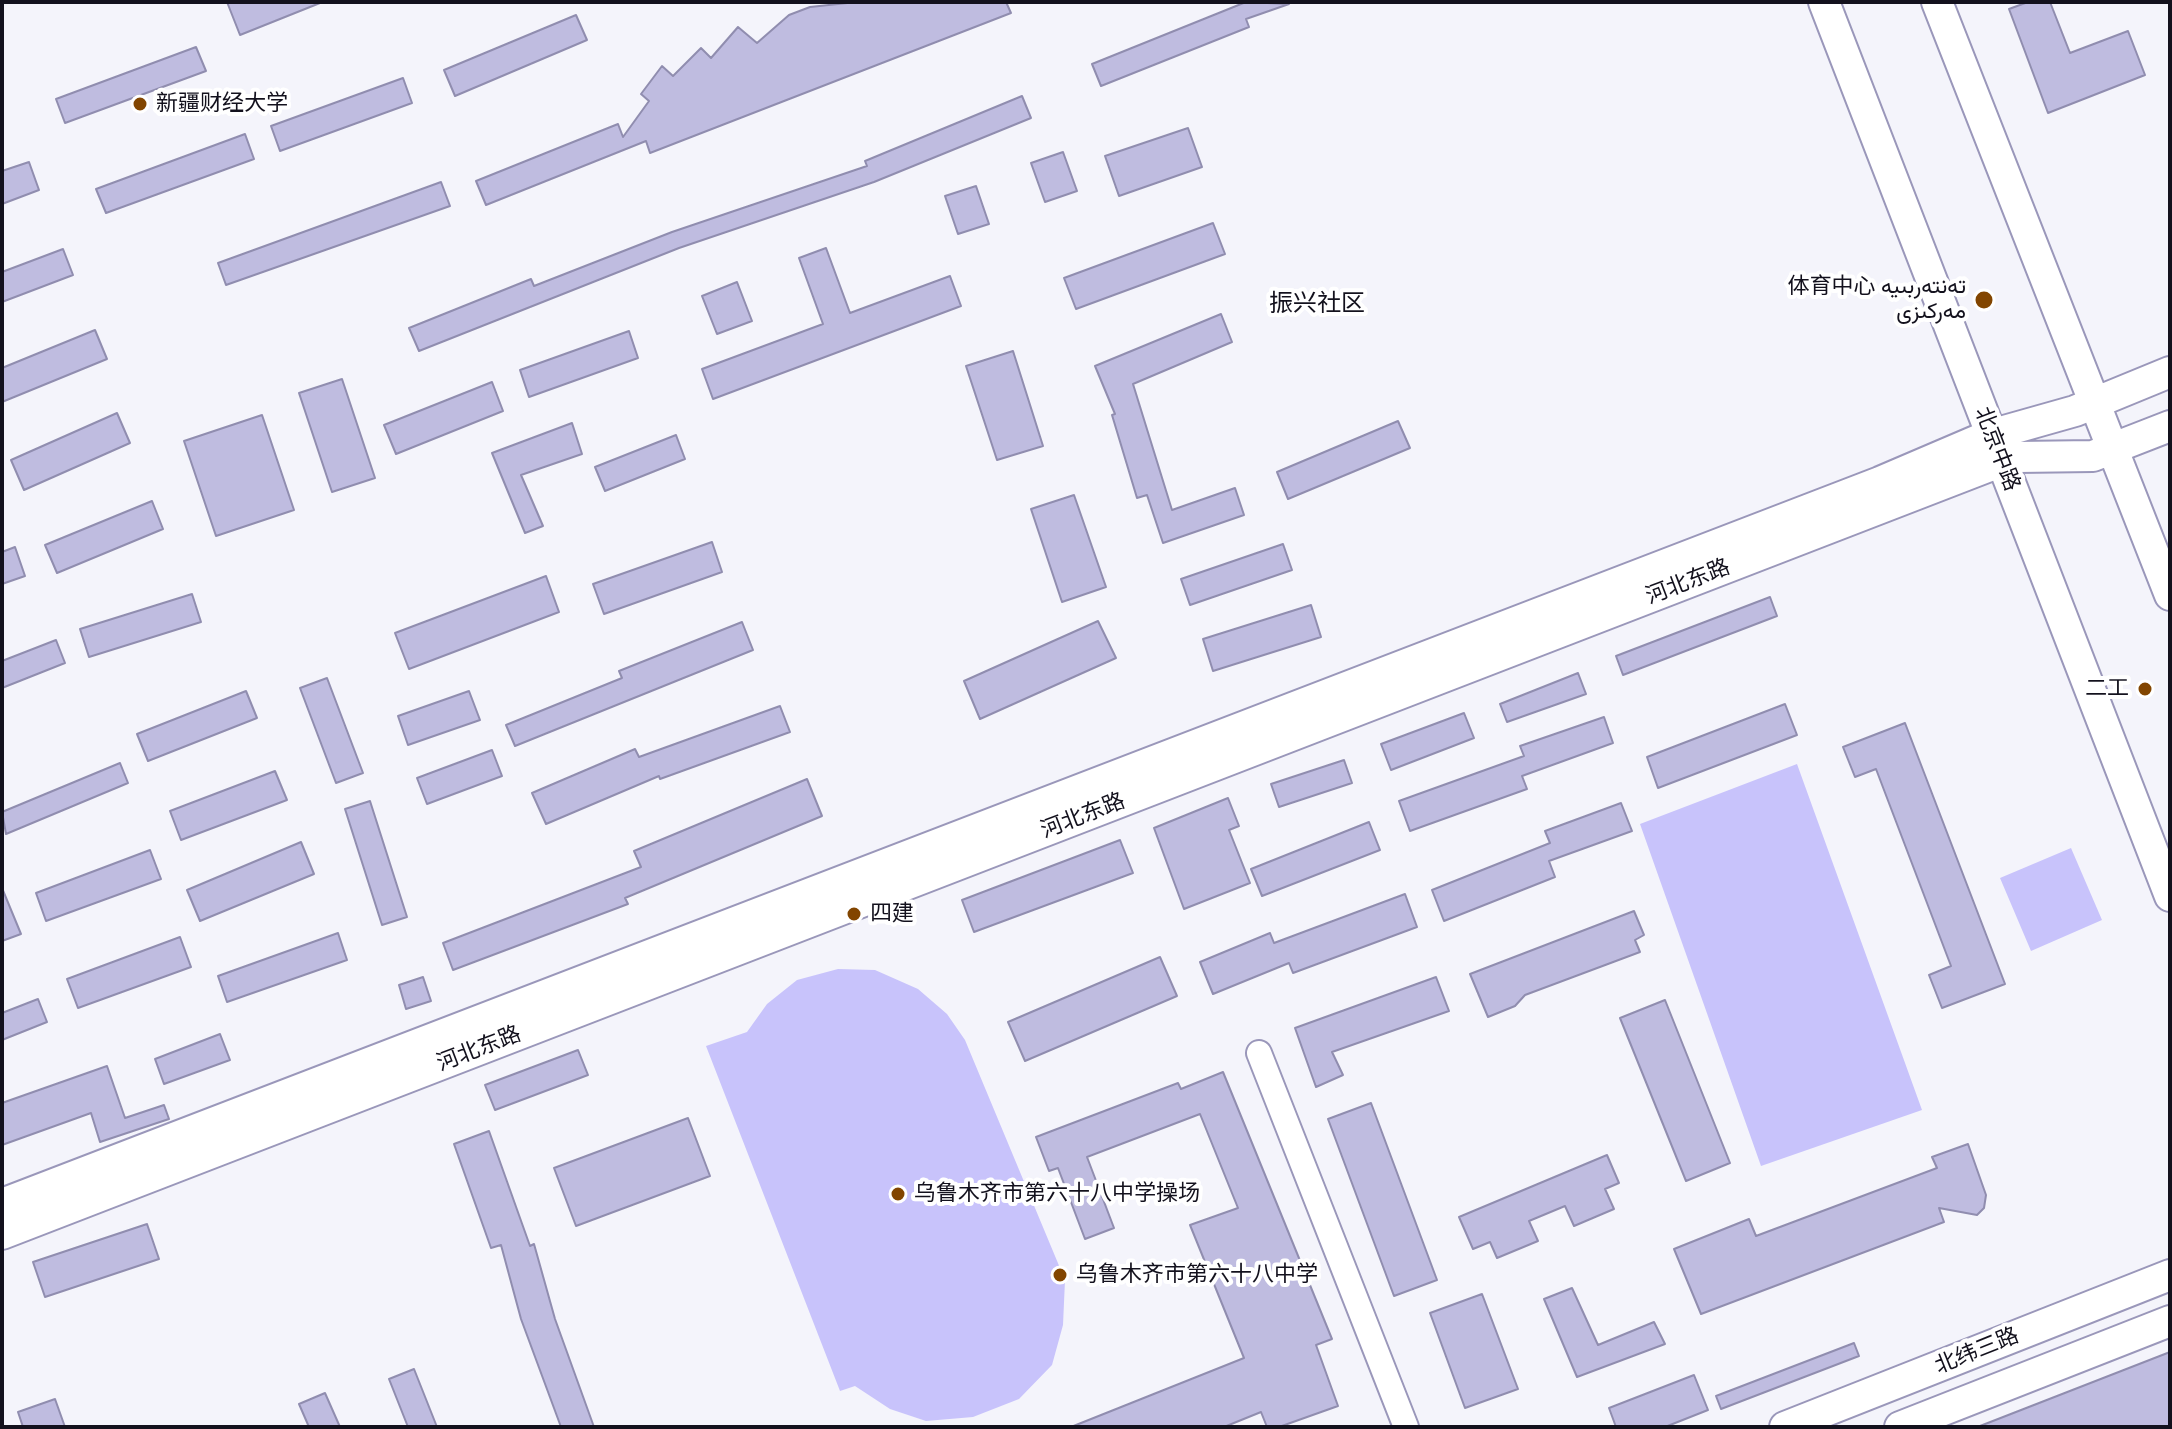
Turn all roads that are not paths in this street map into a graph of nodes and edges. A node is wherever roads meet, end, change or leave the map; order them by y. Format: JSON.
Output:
{"nodes":[{"id":1,"x":1824,"y":2,"type":"edge"},
{"id":2,"x":1937,"y":2,"type":"edge"},
{"id":3,"x":2170,"y":372,"type":"edge"},
{"id":4,"x":2093,"y":404,"type":"junction"},
{"id":5,"x":2170,"y":426,"type":"edge"},
{"id":6,"x":2114,"y":447,"type":"junction"},
{"id":7,"x":1995,"y":449,"type":"junction"},
{"id":8,"x":2170,"y":595,"type":"edge"},
{"id":9,"x":2170,"y":896,"type":"edge"},
{"id":10,"x":1259,"y":1053,"type":"dead end"},
{"id":11,"x":2,"y":1204,"type":"edge"},
{"id":12,"x":2,"y":1234,"type":"edge"},
{"id":13,"x":2170,"y":1275,"type":"edge"},
{"id":14,"x":2170,"y":1321,"type":"edge"},
{"id":15,"x":1930,"y":1421,"type":"edge"},
{"id":16,"x":1406,"y":1427,"type":"edge"},
{"id":17,"x":1785,"y":1427,"type":"edge"},
{"id":18,"x":1900,"y":1427,"type":"edge"}],
"edges":[{"from":1,"to":7,"type":"main road","name":"北京中路"},
{"from":2,"to":4,"type":"main road"},
{"from":3,"to":4,"type":"main road"},
{"from":4,"to":6,"type":"main road"},
{"from":4,"to":7,"type":"main road"},
{"from":5,"to":6,"type":"main road","name":"河北东路"},
{"from":6,"to":7,"type":"main road","name":"河北东路"},
{"from":6,"to":8,"type":"main road"},
{"from":7,"to":9,"type":"main road","name":"北京中路"},
{"from":7,"to":11,"type":"main road"},
{"from":7,"to":12,"type":"main road","name":"河北东路"},
{"from":10,"to":16,"type":"street"},
{"from":13,"to":17,"type":"main road","name":"北纬三路"},
{"from":14,"to":15,"type":"main road","name":"北纬三路"},
{"from":15,"to":18,"type":"main road","name":"北纬三路"}]}
